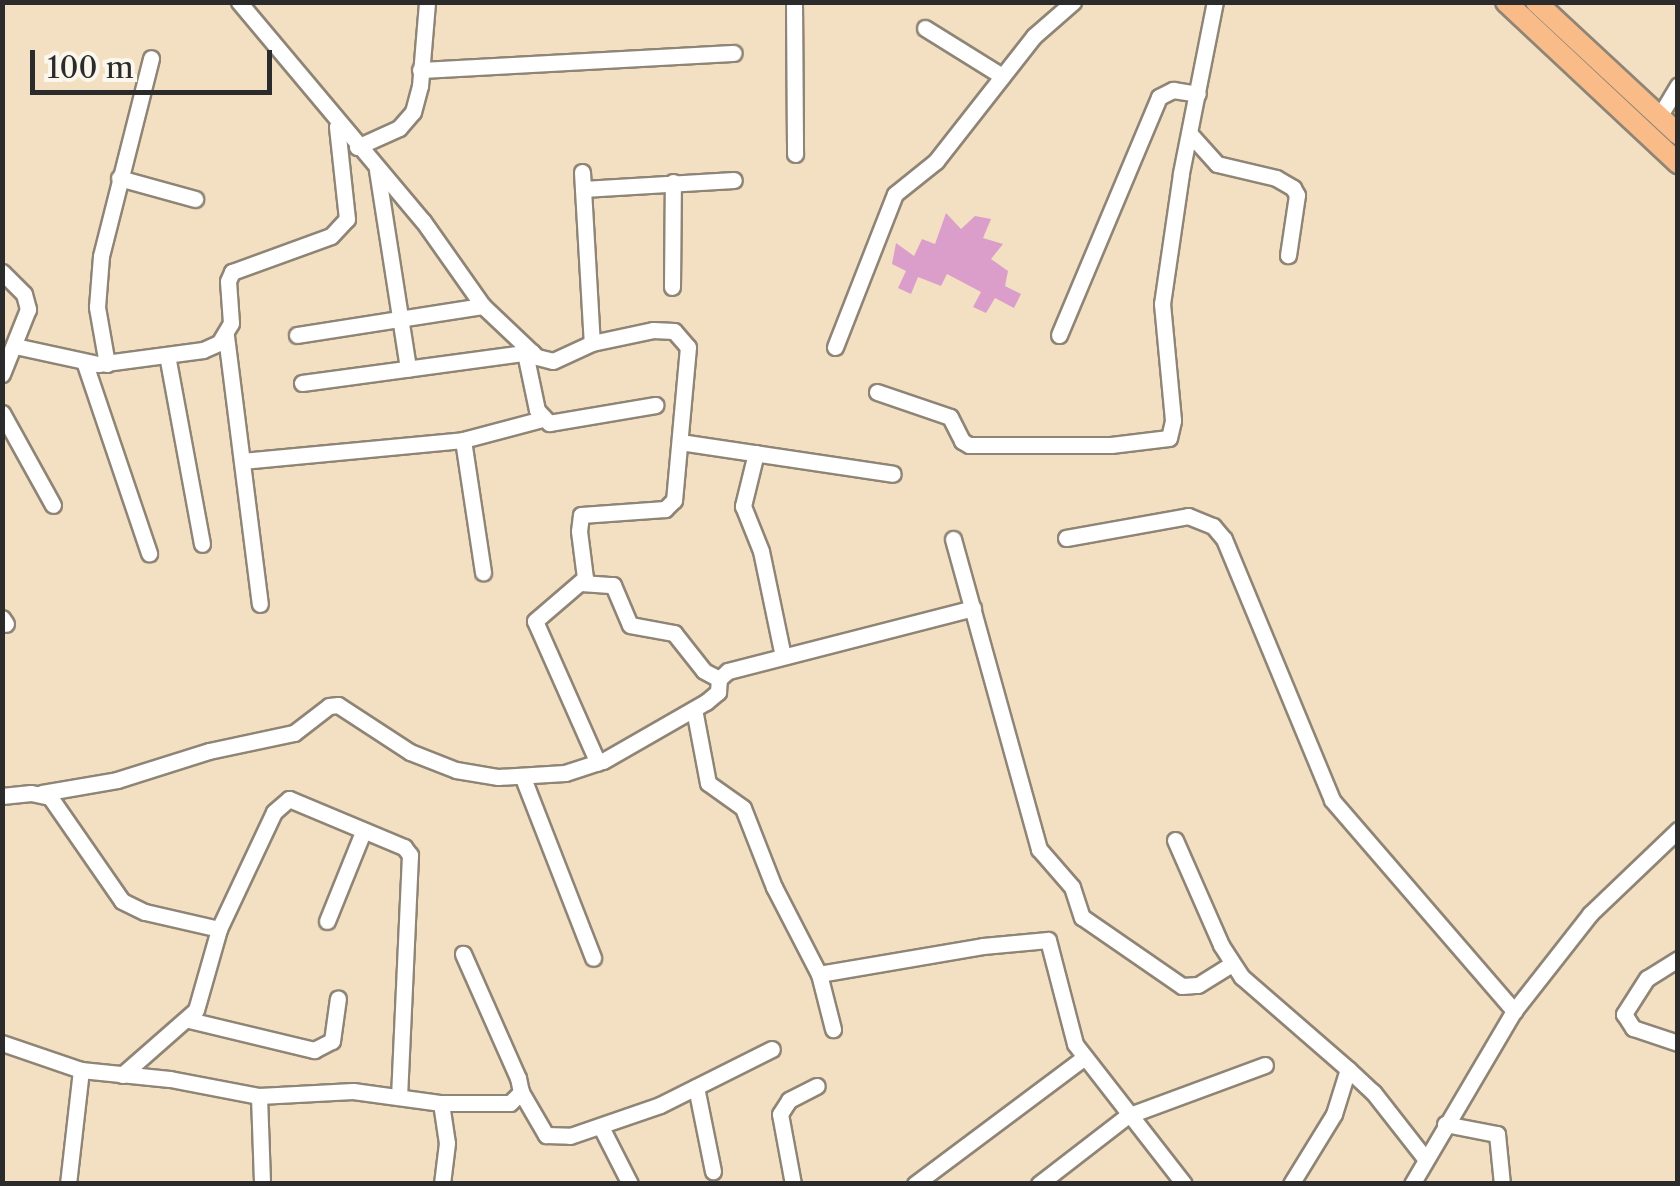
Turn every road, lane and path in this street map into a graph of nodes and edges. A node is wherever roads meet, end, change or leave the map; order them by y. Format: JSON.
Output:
{"nodes":[{"id":1,"x":238,"y":2,"type":"edge"},
{"id":2,"x":427,"y":2,"type":"edge"},
{"id":3,"x":794,"y":2,"type":"edge"},
{"id":4,"x":1072,"y":2,"type":"edge"},
{"id":5,"x":1215,"y":2,"type":"edge"},
{"id":6,"x":1506,"y":2,"type":"edge"},
{"id":7,"x":1536,"y":2,"type":"edge"},
{"id":8,"x":925,"y":28,"type":"dead end"},
{"id":9,"x":734,"y":53,"type":"dead end"},
{"id":10,"x":151,"y":58,"type":"dead end"},
{"id":11,"x":420,"y":70,"type":"junction"},
{"id":12,"x":1002,"y":76,"type":"junction"},
{"id":13,"x":1678,"y":85,"type":"edge"},
{"id":14,"x":1198,"y":94,"type":"junction"},
{"id":15,"x":1659,"y":117,"type":"junction"},
{"id":16,"x":337,"y":123,"type":"junction"},
{"id":17,"x":1190,"y":134,"type":"junction"},
{"id":18,"x":1678,"y":134,"type":"edge"},
{"id":19,"x":357,"y":147,"type":"junction"},
{"id":20,"x":795,"y":154,"type":"dead end"},
{"id":21,"x":1678,"y":163,"type":"edge"},
{"id":22,"x":377,"y":170,"type":"junction"},
{"id":23,"x":119,"y":178,"type":"junction"},
{"id":24,"x":734,"y":180,"type":"dead end"},
{"id":25,"x":673,"y":182,"type":"junction"},
{"id":26,"x":195,"y":198,"type":"dead end"},
{"id":27,"x":1288,"y":256,"type":"dead end"},
{"id":28,"x":2,"y":272,"type":"edge"},
{"id":29,"x":672,"y":287,"type":"dead end"},
{"id":30,"x":483,"y":306,"type":"junction"},
{"id":31,"x":400,"y":319,"type":"junction"},
{"id":32,"x":297,"y":335,"type":"dead end"},
{"id":33,"x":1059,"y":335,"type":"dead end"},
{"id":34,"x":226,"y":336,"type":"junction"},
{"id":35,"x":592,"y":342,"type":"junction"},
{"id":36,"x":14,"y":346,"type":"junction"},
{"id":37,"x":835,"y":348,"type":"dead end"},
{"id":38,"x":528,"y":353,"type":"junction"},
{"id":39,"x":167,"y":355,"type":"junction"},
{"id":40,"x":85,"y":364,"type":"junction"},
{"id":41,"x":107,"y":364,"type":"junction"},
{"id":42,"x":408,"y":369,"type":"junction"},
{"id":43,"x":2,"y":374,"type":"edge"},
{"id":44,"x":302,"y":383,"type":"dead end"},
{"id":45,"x":877,"y":392,"type":"dead end"},
{"id":46,"x":656,"y":404,"type":"dead end"},
{"id":47,"x":2,"y":413,"type":"edge"},
{"id":48,"x":542,"y":419,"type":"junction"},
{"id":49,"x":463,"y":440,"type":"junction"},
{"id":50,"x":680,"y":442,"type":"junction"},
{"id":51,"x":756,"y":453,"type":"junction"},
{"id":52,"x":242,"y":462,"type":"junction"},
{"id":53,"x":893,"y":474,"type":"dead end"},
{"id":54,"x":53,"y":504,"type":"dead end"},
{"id":55,"x":1066,"y":538,"type":"dead end"},
{"id":56,"x":953,"y":539,"type":"dead end"},
{"id":57,"x":202,"y":544,"type":"dead end"},
{"id":58,"x":148,"y":553,"type":"dead end"},
{"id":59,"x":484,"y":573,"type":"dead end"},
{"id":60,"x":581,"y":584,"type":"junction"},
{"id":61,"x":260,"y":604,"type":"dead end"},
{"id":62,"x":973,"y":608,"type":"junction"},
{"id":63,"x":784,"y":656,"type":"junction"},
{"id":64,"x":720,"y":678,"type":"junction"},
{"id":65,"x":694,"y":708,"type":"junction"},
{"id":66,"x":598,"y":763,"type":"junction"},
{"id":67,"x":523,"y":778,"type":"junction"},
{"id":68,"x":42,"y":793,"type":"junction"},
{"id":69,"x":2,"y":796,"type":"edge"},
{"id":70,"x":1678,"y":830,"type":"edge"},
{"id":71,"x":363,"y":832,"type":"junction"},
{"id":72,"x":1175,"y":840,"type":"dead end"},
{"id":73,"x":327,"y":921,"type":"dead end"},
{"id":74,"x":219,"y":929,"type":"junction"},
{"id":75,"x":463,"y":954,"type":"dead end"},
{"id":76,"x":593,"y":958,"type":"dead end"},
{"id":77,"x":1678,"y":959,"type":"edge"},
{"id":78,"x":1232,"y":964,"type":"junction"},
{"id":79,"x":818,"y":974,"type":"junction"},
{"id":80,"x":338,"y":998,"type":"dead end"},
{"id":81,"x":1514,"y":1011,"type":"junction"},
{"id":82,"x":189,"y":1020,"type":"junction"},
{"id":83,"x":833,"y":1029,"type":"dead end"},
{"id":84,"x":2,"y":1043,"type":"edge"},
{"id":85,"x":1678,"y":1044,"type":"edge"},
{"id":86,"x":772,"y":1049,"type":"dead end"},
{"id":87,"x":1085,"y":1058,"type":"junction"},
{"id":88,"x":1265,"y":1065,"type":"dead end"},
{"id":89,"x":1348,"y":1069,"type":"junction"},
{"id":90,"x":81,"y":1070,"type":"junction"},
{"id":91,"x":122,"y":1075,"type":"junction"},
{"id":92,"x":817,"y":1086,"type":"dead end"},
{"id":93,"x":696,"y":1087,"type":"junction"},
{"id":94,"x":521,"y":1092,"type":"junction"},
{"id":95,"x":259,"y":1096,"type":"junction"},
{"id":96,"x":399,"y":1096,"type":"junction"},
{"id":97,"x":441,"y":1103,"type":"junction"},
{"id":98,"x":1128,"y":1116,"type":"junction"},
{"id":99,"x":1445,"y":1124,"type":"junction"},
{"id":100,"x":600,"y":1127,"type":"junction"},
{"id":101,"x":1424,"y":1157,"type":"junction"},
{"id":102,"x":713,"y":1171,"type":"dead end"},
{"id":103,"x":1050,"y":1181,"type":"edge"},
{"id":104,"x":68,"y":1184,"type":"edge"},
{"id":105,"x":262,"y":1184,"type":"edge"},
{"id":106,"x":442,"y":1184,"type":"edge"},
{"id":107,"x":630,"y":1184,"type":"edge"},
{"id":108,"x":793,"y":1184,"type":"edge"},
{"id":109,"x":915,"y":1184,"type":"edge"},
{"id":110,"x":1184,"y":1184,"type":"edge"},
{"id":111,"x":1291,"y":1184,"type":"edge"},
{"id":112,"x":1412,"y":1184,"type":"edge"},
{"id":113,"x":1502,"y":1184,"type":"edge"}],
"edges":[{"from":1,"to":16,"type":"street"},
{"from":2,"to":11,"type":"street"},
{"from":3,"to":20,"type":"street"},
{"from":4,"to":12,"type":"street"},
{"from":5,"to":14,"type":"street"},
{"from":6,"to":21,"type":"main road"},
{"from":7,"to":15,"type":"main road"},
{"from":8,"to":12,"type":"street"},
{"from":9,"to":11,"type":"street"},
{"from":10,"to":23,"type":"street"},
{"from":11,"to":19,"type":"street"},
{"from":12,"to":37,"type":"street"},
{"from":13,"to":15,"type":"street"},
{"from":14,"to":17,"type":"street"},
{"from":14,"to":33,"type":"street"},
{"from":15,"to":18,"type":"main road"},
{"from":16,"to":19,"type":"street"},
{"from":16,"to":34,"type":"street"},
{"from":17,"to":27,"type":"street"},
{"from":17,"to":45,"type":"street"},
{"from":19,"to":22,"type":"street"},
{"from":22,"to":30,"type":"street"},
{"from":22,"to":31,"type":"street"},
{"from":23,"to":26,"type":"street"},
{"from":23,"to":41,"type":"street"},
{"from":24,"to":25,"type":"street"},
{"from":25,"to":29,"type":"street"},
{"from":25,"to":35,"type":"street"},
{"from":28,"to":36,"type":"street"},
{"from":30,"to":31,"type":"street"},
{"from":30,"to":38,"type":"street"},
{"from":31,"to":32,"type":"street"},
{"from":31,"to":42,"type":"street"},
{"from":34,"to":39,"type":"street"},
{"from":34,"to":52,"type":"street"},
{"from":35,"to":38,"type":"street"},
{"from":35,"to":50,"type":"street"},
{"from":36,"to":40,"type":"street"},
{"from":36,"to":43,"type":"street"},
{"from":38,"to":42,"type":"street"},
{"from":38,"to":48,"type":"street"},
{"from":39,"to":41,"type":"street"},
{"from":39,"to":57,"type":"street"},
{"from":40,"to":41,"type":"street"},
{"from":40,"to":58,"type":"street"},
{"from":42,"to":44,"type":"street"},
{"from":46,"to":48,"type":"street"},
{"from":47,"to":54,"type":"street"},
{"from":48,"to":49,"type":"street"},
{"from":49,"to":52,"type":"street"},
{"from":49,"to":59,"type":"street"},
{"from":50,"to":51,"type":"street"},
{"from":50,"to":60,"type":"street"},
{"from":51,"to":53,"type":"street"},
{"from":51,"to":63,"type":"street"},
{"from":52,"to":61,"type":"street"},
{"from":55,"to":81,"type":"street"},
{"from":56,"to":62,"type":"street"},
{"from":60,"to":64,"type":"street"},
{"from":60,"to":66,"type":"street"},
{"from":62,"to":63,"type":"street"},
{"from":62,"to":78,"type":"street"},
{"from":63,"to":64,"type":"street"},
{"from":64,"to":65,"type":"street"},
{"from":65,"to":66,"type":"street"},
{"from":65,"to":79,"type":"street"},
{"from":66,"to":67,"type":"street"},
{"from":67,"to":68,"type":"street"},
{"from":67,"to":76,"type":"street"},
{"from":68,"to":69,"type":"street"},
{"from":68,"to":74,"type":"street"},
{"from":70,"to":81,"type":"street"},
{"from":71,"to":73,"type":"street"},
{"from":71,"to":74,"type":"street"},
{"from":71,"to":96,"type":"street"},
{"from":72,"to":78,"type":"street"},
{"from":74,"to":82,"type":"street"},
{"from":75,"to":94,"type":"street"},
{"from":77,"to":85,"type":"street"},
{"from":78,"to":89,"type":"street"},
{"from":79,"to":83,"type":"street"},
{"from":79,"to":87,"type":"street"},
{"from":80,"to":82,"type":"street"},
{"from":81,"to":99,"type":"street"},
{"from":82,"to":91,"type":"street"},
{"from":84,"to":90,"type":"street"},
{"from":86,"to":93,"type":"street"},
{"from":87,"to":98,"type":"street"},
{"from":87,"to":109,"type":"street"},
{"from":88,"to":98,"type":"street"},
{"from":89,"to":101,"type":"street"},
{"from":89,"to":111,"type":"street"},
{"from":90,"to":91,"type":"street"},
{"from":90,"to":104,"type":"street"},
{"from":91,"to":95,"type":"street"},
{"from":92,"to":108,"type":"street"},
{"from":93,"to":100,"type":"street"},
{"from":93,"to":102,"type":"street"},
{"from":94,"to":97,"type":"street"},
{"from":94,"to":100,"type":"street"},
{"from":95,"to":96,"type":"street"},
{"from":95,"to":105,"type":"street"},
{"from":96,"to":97,"type":"street"},
{"from":97,"to":106,"type":"street"},
{"from":98,"to":103,"type":"street"},
{"from":98,"to":110,"type":"street"},
{"from":99,"to":101,"type":"street"},
{"from":99,"to":113,"type":"street"},
{"from":100,"to":107,"type":"street"},
{"from":101,"to":112,"type":"street"}]}
